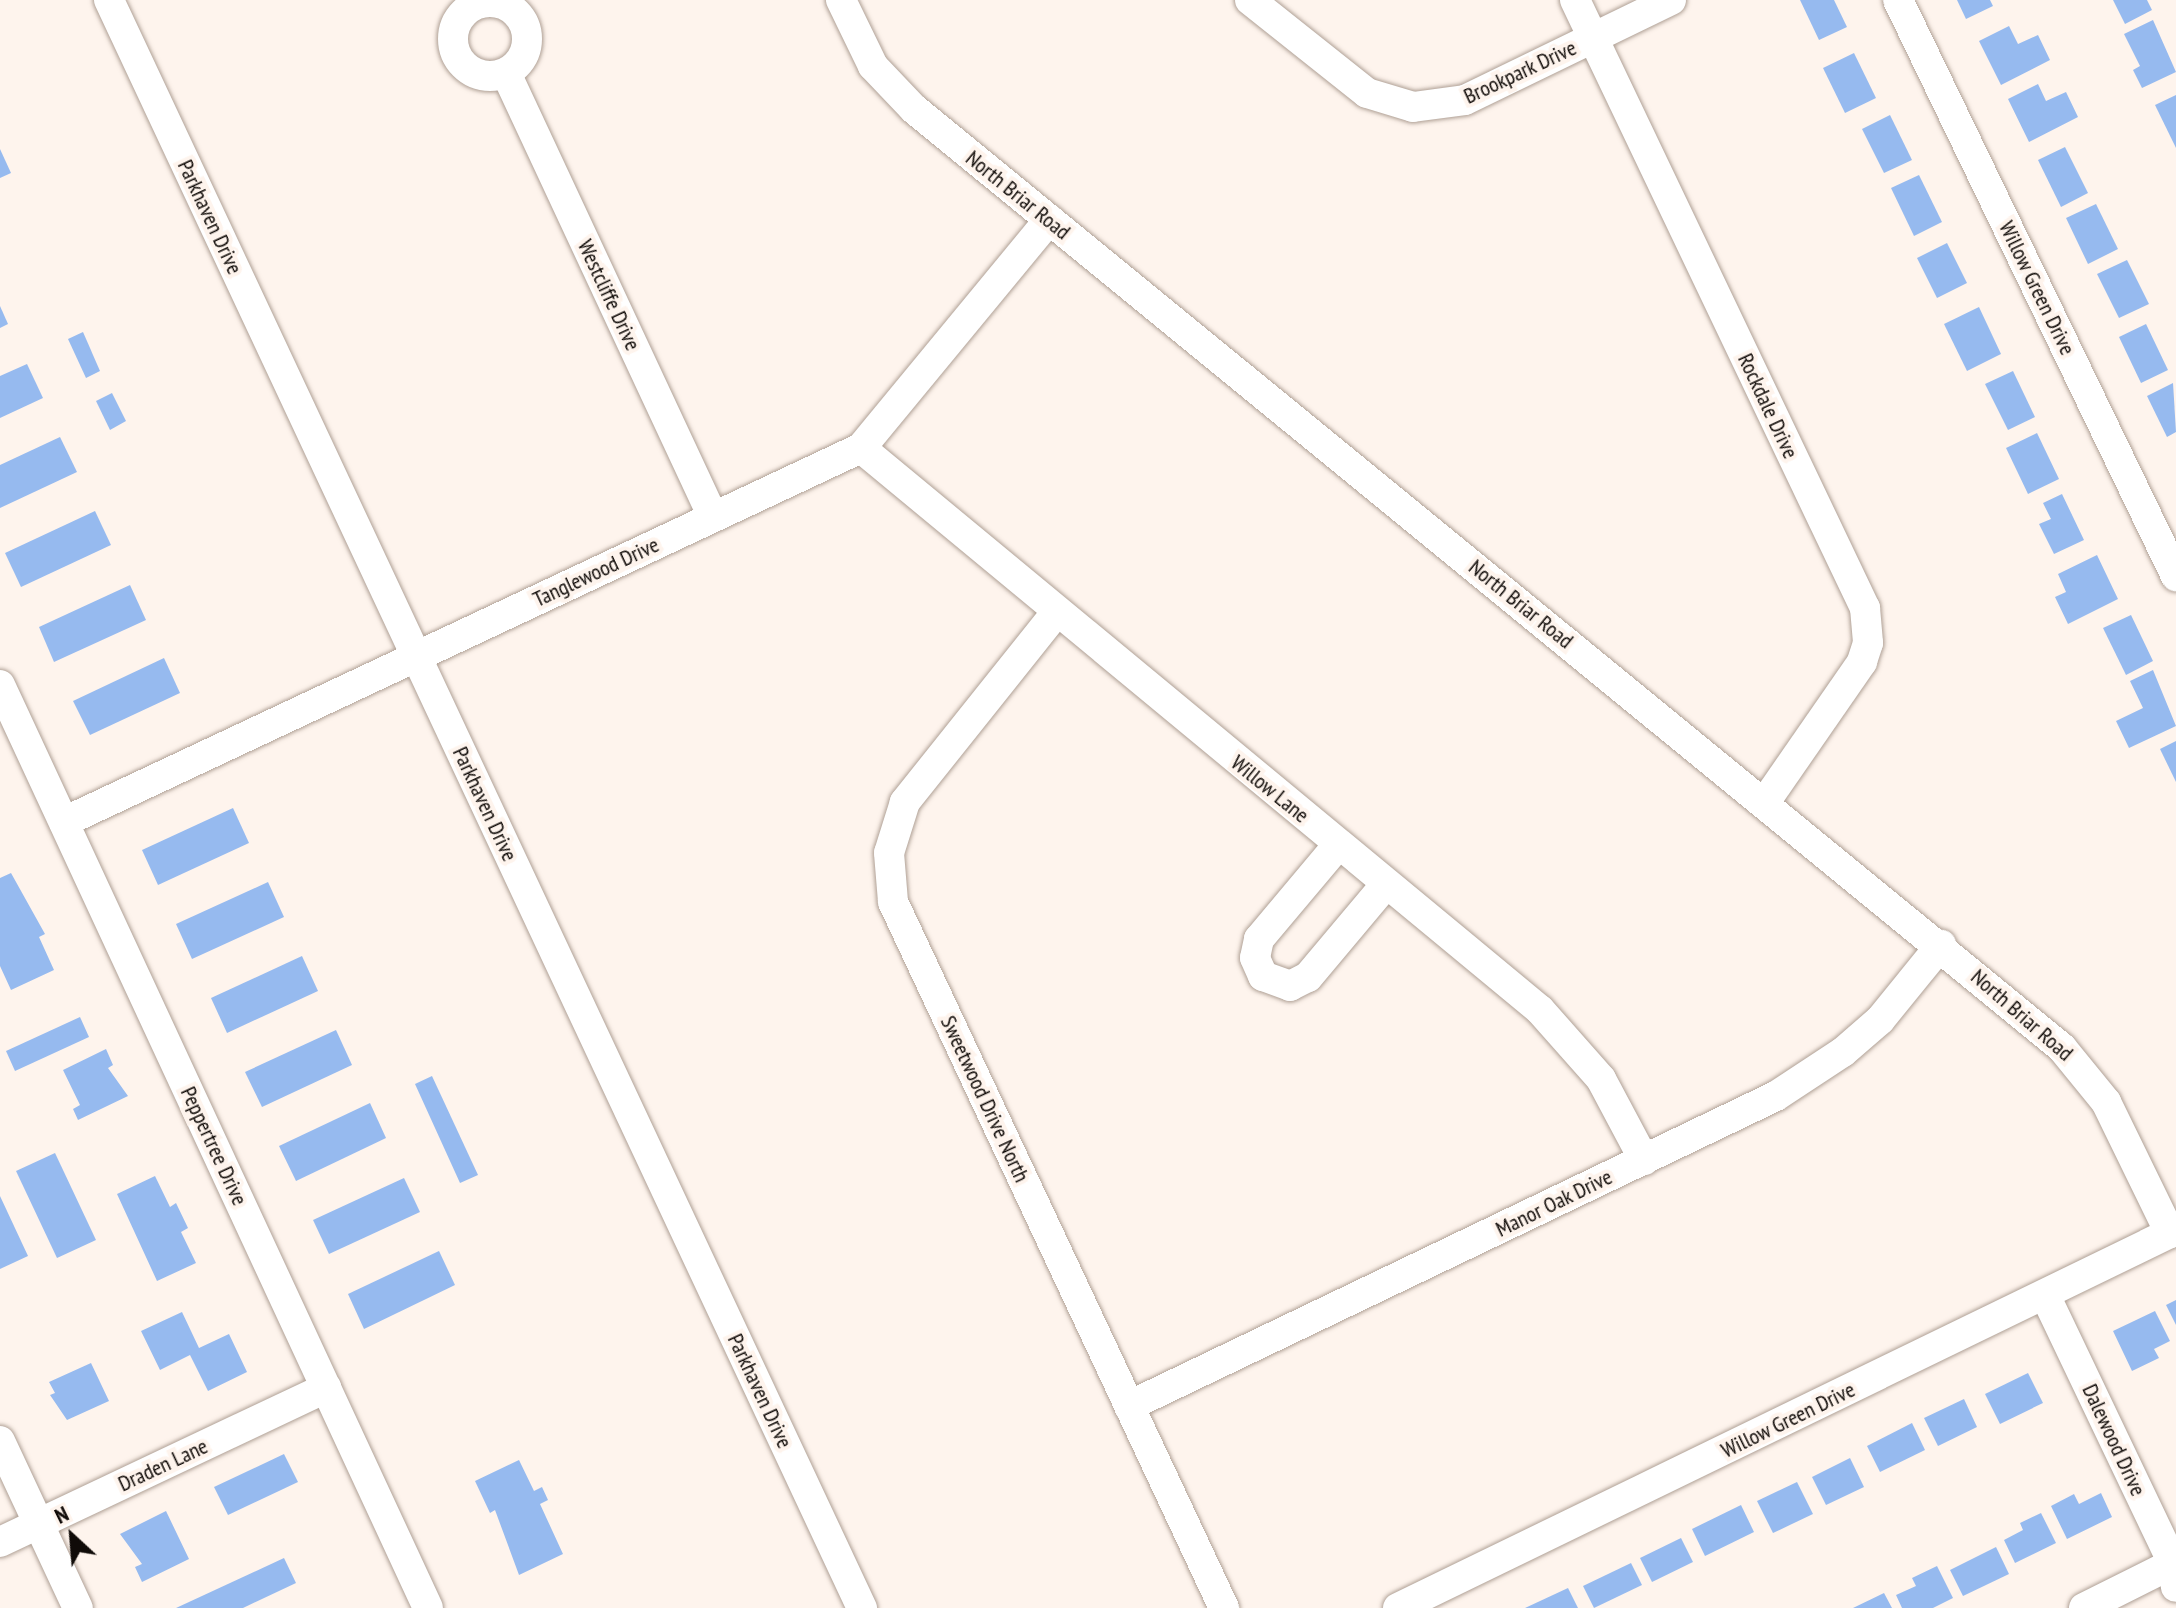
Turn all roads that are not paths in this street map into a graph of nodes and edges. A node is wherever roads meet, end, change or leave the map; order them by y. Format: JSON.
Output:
{"nodes":[{"id":1,"x":109,"y":0,"type":"edge"},
{"id":2,"x":841,"y":0,"type":"edge"},
{"id":3,"x":1250,"y":0,"type":"edge"},
{"id":4,"x":1575,"y":0,"type":"edge"},
{"id":5,"x":1671,"y":0,"type":"edge"},
{"id":6,"x":1898,"y":0,"type":"edge"},
{"id":7,"x":1593,"y":38,"type":"junction"},
{"id":8,"x":506,"y":73,"type":"dead end"},
{"id":9,"x":1049,"y":220,"type":"junction"},
{"id":10,"x":861,"y":448,"type":"junction"},
{"id":11,"x":713,"y":517,"type":"junction"},
{"id":12,"x":2176,"y":576,"type":"edge"},
{"id":13,"x":1055,"y":614,"type":"junction"},
{"id":14,"x":417,"y":657,"type":"junction"},
{"id":15,"x":0,"y":685,"type":"edge"},
{"id":16,"x":1765,"y":802,"type":"junction"},
{"id":17,"x":64,"y":822,"type":"junction"},
{"id":18,"x":1338,"y":845,"type":"junction"},
{"id":19,"x":1386,"y":884,"type":"junction"},
{"id":20,"x":1941,"y":945,"type":"junction"},
{"id":21,"x":1644,"y":1160,"type":"junction"},
{"id":22,"x":2173,"y":1232,"type":"edge"},
{"id":23,"x":2045,"y":1295,"type":"junction"},
{"id":24,"x":326,"y":1388,"type":"junction"},
{"id":25,"x":1129,"y":1406,"type":"junction"},
{"id":26,"x":0,"y":1441,"type":"edge"},
{"id":27,"x":39,"y":1524,"type":"junction"},
{"id":28,"x":0,"y":1542,"type":"edge"},
{"id":29,"x":2175,"y":1571,"type":"edge"},
{"id":30,"x":78,"y":1608,"type":"edge"},
{"id":31,"x":428,"y":1608,"type":"edge"},
{"id":32,"x":862,"y":1608,"type":"edge"},
{"id":33,"x":1224,"y":1608,"type":"edge"},
{"id":34,"x":1398,"y":1608,"type":"edge"},
{"id":35,"x":2084,"y":1608,"type":"edge"}],
"edges":[{"from":1,"to":14,"type":"street","name":"Parkhaven Drive"},
{"from":2,"to":9,"type":"street","name":"North Briar Road"},
{"from":3,"to":7,"type":"street","name":"Brookpark Drive"},
{"from":4,"to":7,"type":"street","name":"Rockdale Drive"},
{"from":5,"to":7,"type":"street","name":"Brookpark Drive"},
{"from":6,"to":12,"type":"street","name":"Willow Green Drive"},
{"from":7,"to":16,"type":"street","name":"Rockdale Drive"},
{"from":8,"to":11,"type":"street","name":"Westcliffe Drive"},
{"from":9,"to":10,"type":"street","name":"Tanglewood Drive"},
{"from":9,"to":16,"type":"street","name":"North Briar Road"},
{"from":10,"to":11,"type":"street","name":"Tanglewood Drive"},
{"from":10,"to":13,"type":"street","name":"Willow Lane"},
{"from":11,"to":14,"type":"street","name":"Tanglewood Drive"},
{"from":13,"to":18,"type":"street","name":"Willow Lane"},
{"from":13,"to":25,"type":"street","name":"Sweetwood Drive North"},
{"from":14,"to":17,"type":"street","name":"Tanglewood Drive"},
{"from":14,"to":32,"type":"street","name":"Parkhaven Drive"},
{"from":15,"to":17,"type":"street","name":"Peppertree Drive"},
{"from":16,"to":20,"type":"street","name":"North Briar Road"},
{"from":17,"to":24,"type":"street","name":"Peppertree Drive"},
{"from":18,"to":19,"type":"street","name":"Willow Lane"},
{"from":18,"to":19,"type":"street"},
{"from":19,"to":21,"type":"street","name":"Willow Lane"},
{"from":20,"to":21,"type":"street","name":"Manor Oak Drive"},
{"from":20,"to":22,"type":"street","name":"North Briar Road"},
{"from":21,"to":25,"type":"street","name":"Manor Oak Drive"},
{"from":22,"to":23,"type":"street","name":"Willow Green Drive"},
{"from":23,"to":29,"type":"street","name":"Dalewood Drive"},
{"from":23,"to":34,"type":"street","name":"Willow Green Drive"},
{"from":24,"to":27,"type":"street","name":"Draden Lane"},
{"from":24,"to":31,"type":"street","name":"Peppertree Drive"},
{"from":25,"to":33,"type":"street","name":"Sweetwood Drive North"},
{"from":26,"to":27,"type":"street"},
{"from":27,"to":28,"type":"street","name":"Draden Lane"},
{"from":27,"to":30,"type":"street"},
{"from":29,"to":35,"type":"street"}]}
